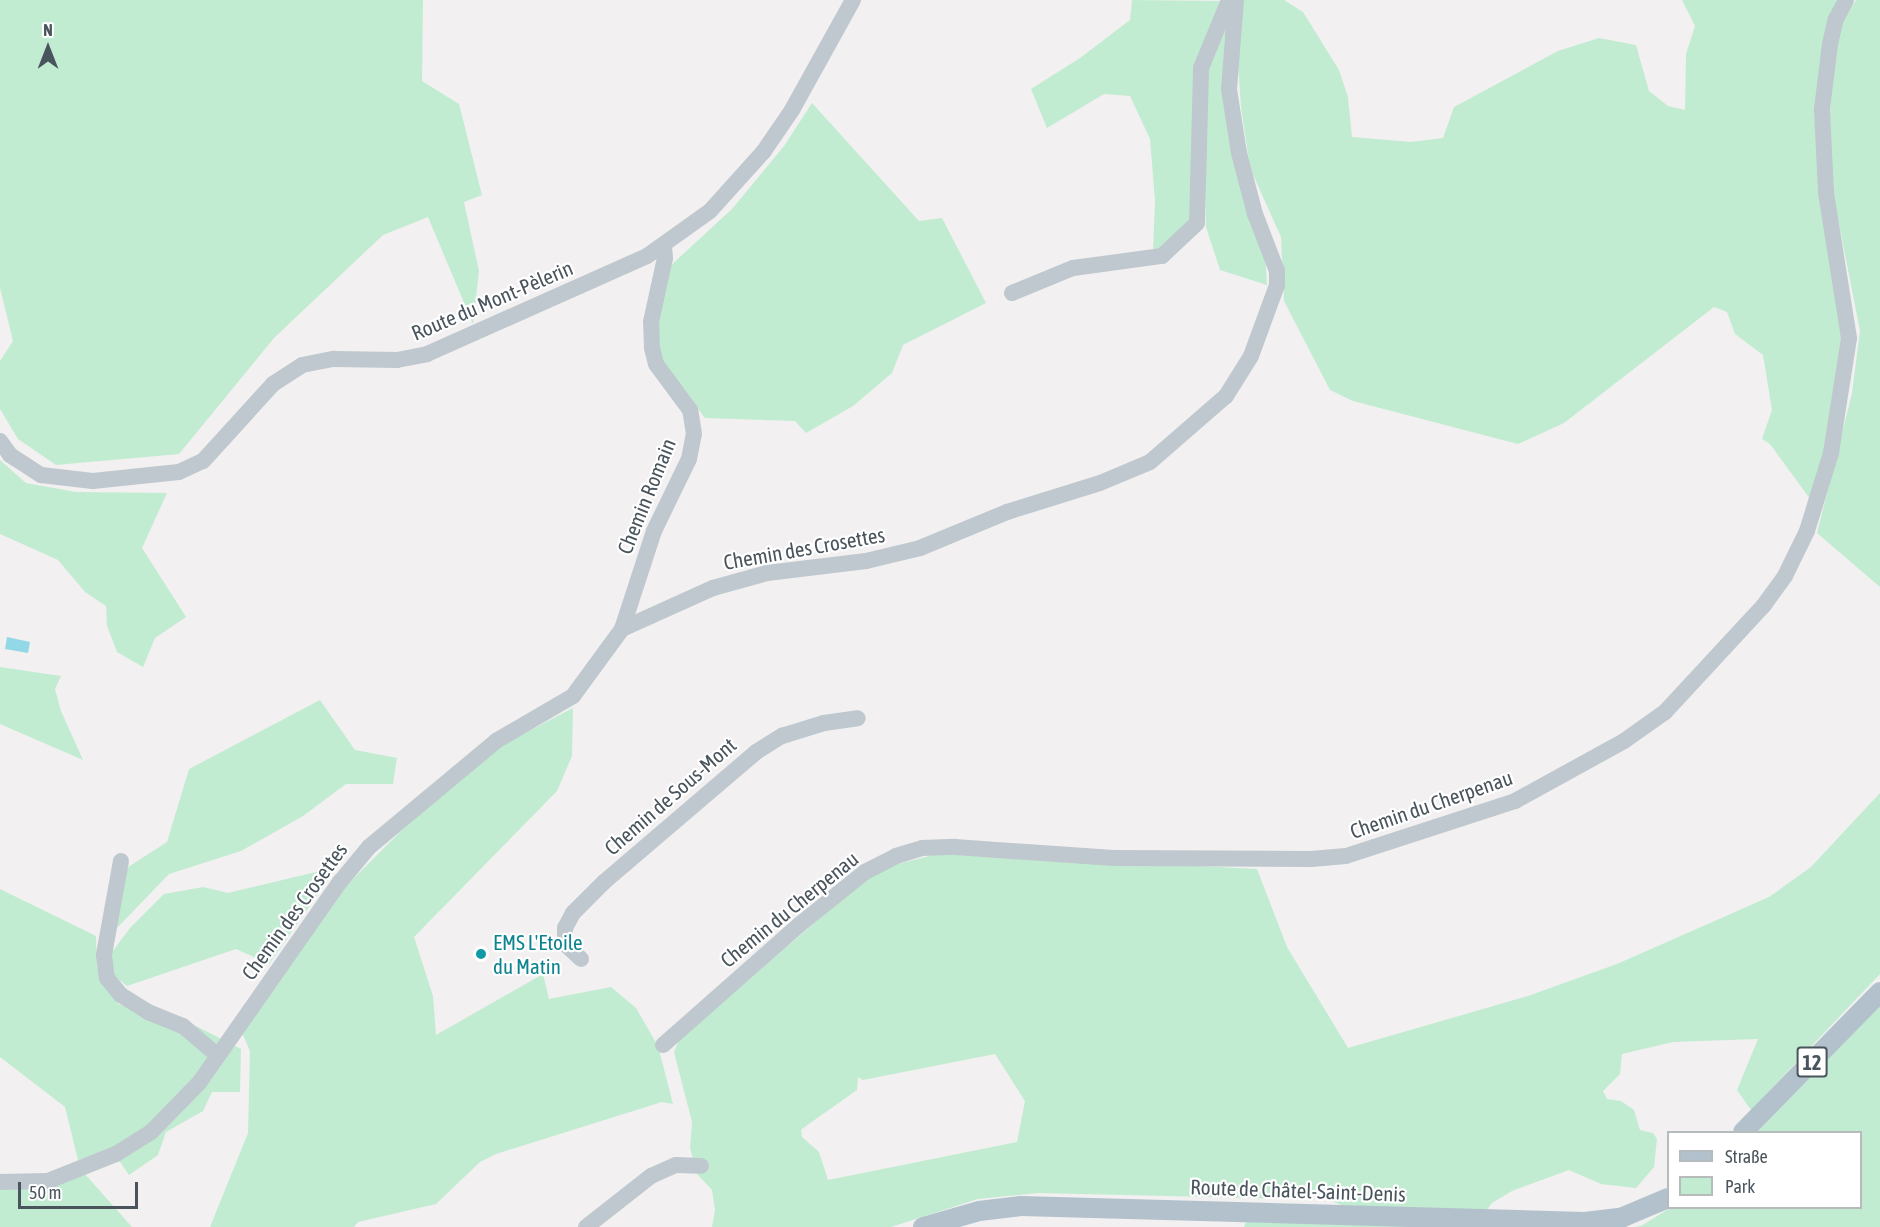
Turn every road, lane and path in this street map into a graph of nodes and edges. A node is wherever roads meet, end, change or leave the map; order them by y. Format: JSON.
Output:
{"nodes":[{"id":1,"x":853,"y":0,"type":"edge"},
{"id":2,"x":1229,"y":0,"type":"edge"},
{"id":3,"x":1236,"y":0,"type":"edge"},
{"id":4,"x":1846,"y":0,"type":"edge"},
{"id":5,"x":664,"y":246,"type":"junction"},
{"id":6,"x":1012,"y":293,"type":"dead end"},
{"id":7,"x":0,"y":441,"type":"edge"},
{"id":8,"x":622,"y":629,"type":"junction"},
{"id":9,"x":858,"y":718,"type":"dead end"},
{"id":10,"x":121,"y":861,"type":"dead end"},
{"id":11,"x":580,"y":958,"type":"dead end"},
{"id":12,"x":1880,"y":992,"type":"edge"},
{"id":13,"x":663,"y":1045,"type":"dead end"},
{"id":14,"x":217,"y":1055,"type":"junction"},
{"id":15,"x":1744,"y":1131,"type":"edge"},
{"id":16,"x":701,"y":1166,"type":"dead end"},
{"id":17,"x":0,"y":1182,"type":"edge"},
{"id":18,"x":1667,"y":1198,"type":"edge"},
{"id":19,"x":586,"y":1227,"type":"edge"},
{"id":20,"x":923,"y":1227,"type":"edge"}],
"edges":[{"from":1,"to":5,"type":"street","name":"Route du Mont-Pèlerin"},
{"from":2,"to":6,"type":"street"},
{"from":3,"to":8,"type":"street","name":"Chemin des Crosettes"},
{"from":4,"to":13,"type":"street","name":"Chemin du Cherpenau"},
{"from":5,"to":7,"type":"street","name":"Route du Mont-Pèlerin"},
{"from":5,"to":8,"type":"street","name":"Chemin Romain"},
{"from":8,"to":14,"type":"street","name":"Chemin des Crosettes"},
{"from":9,"to":11,"type":"street","name":"Chemin de Sous-Mont"},
{"from":10,"to":14,"type":"street"},
{"from":12,"to":15,"type":"main road","number":"12"},
{"from":14,"to":17,"type":"street","name":"Chemin des Crosettes"},
{"from":16,"to":19,"type":"street"},
{"from":18,"to":20,"type":"main road","name":"Route de Châtel-Saint-Denis"}]}
